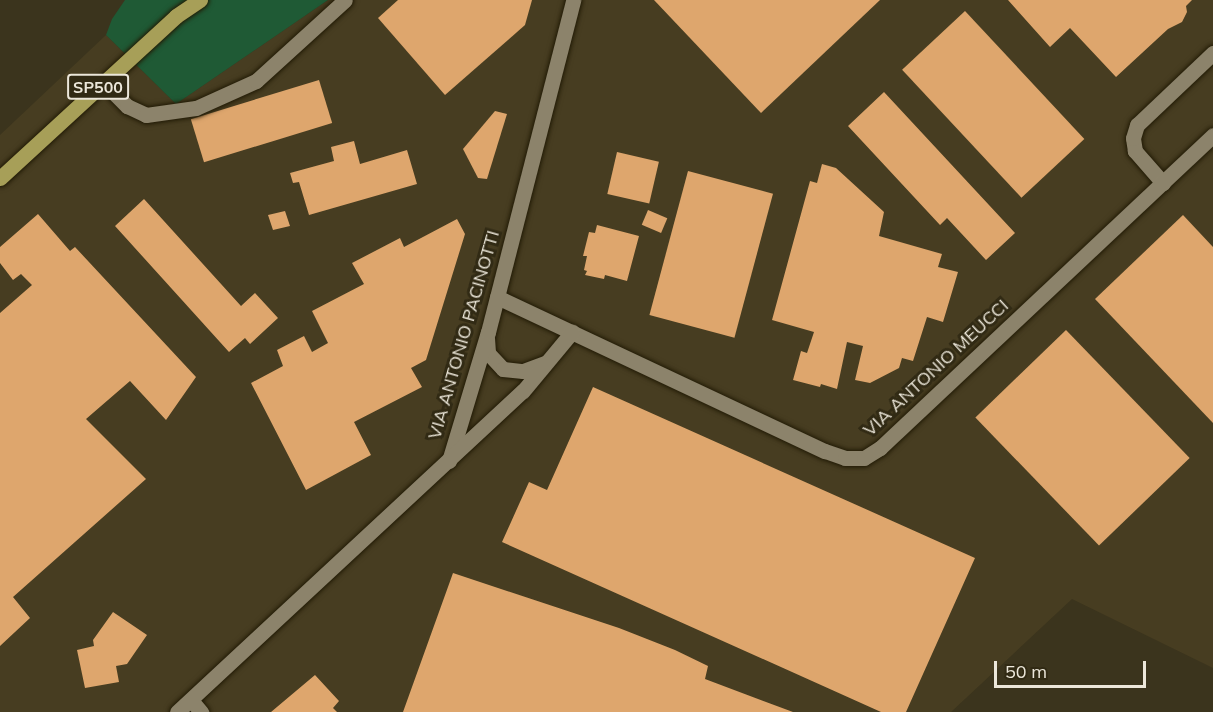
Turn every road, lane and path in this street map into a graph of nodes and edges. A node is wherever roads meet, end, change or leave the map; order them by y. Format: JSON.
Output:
{"nodes":[{"id":1,"x":200,"y":0,"type":"edge"},
{"id":2,"x":345,"y":0,"type":"edge"},
{"id":3,"x":573,"y":0,"type":"edge"},
{"id":4,"x":1213,"y":53,"type":"edge"},
{"id":5,"x":104,"y":83,"type":"junction"},
{"id":6,"x":1213,"y":135,"type":"edge"},
{"id":7,"x":0,"y":178,"type":"edge"},
{"id":8,"x":1163,"y":183,"type":"junction"},
{"id":9,"x":497,"y":297,"type":"junction"},
{"id":10,"x":488,"y":332,"type":"junction"},
{"id":11,"x":572,"y":332,"type":"junction"},
{"id":12,"x":547,"y":363,"type":"junction"},
{"id":13,"x":449,"y":461,"type":"junction"},
{"id":14,"x":191,"y":700,"type":"junction"},
{"id":15,"x":177,"y":712,"type":"edge"},
{"id":16,"x":201,"y":712,"type":"edge"}],
"edges":[{"from":1,"to":5,"type":"main road","number":"SP500"},
{"from":2,"to":5,"type":"street"},
{"from":3,"to":9,"type":"street","name":"VIA ANTONIO PACINOTTI"},
{"from":4,"to":8,"type":"street"},
{"from":5,"to":7,"type":"main road","number":"SP500"},
{"from":6,"to":8,"type":"street","name":"VIA ANTONIO MEUCCI"},
{"from":8,"to":11,"type":"street","name":"VIA ANTONIO MEUCCI"},
{"from":9,"to":10,"type":"street","name":"VIA ANTONIO PACINOTTI"},
{"from":9,"to":11,"type":"street","name":"VIA ANTONIO MEUCCI"},
{"from":10,"to":12,"type":"street"},
{"from":10,"to":13,"type":"street","name":"VIA ANTONIO PACINOTTI"},
{"from":11,"to":12,"type":"street"},
{"from":12,"to":13,"type":"street"},
{"from":13,"to":14,"type":"street","name":"VIA ANTONIO PACINOTTI"},
{"from":14,"to":15,"type":"street","name":"VIA ANTONIO PACINOTTI"},
{"from":14,"to":16,"type":"street"}]}
